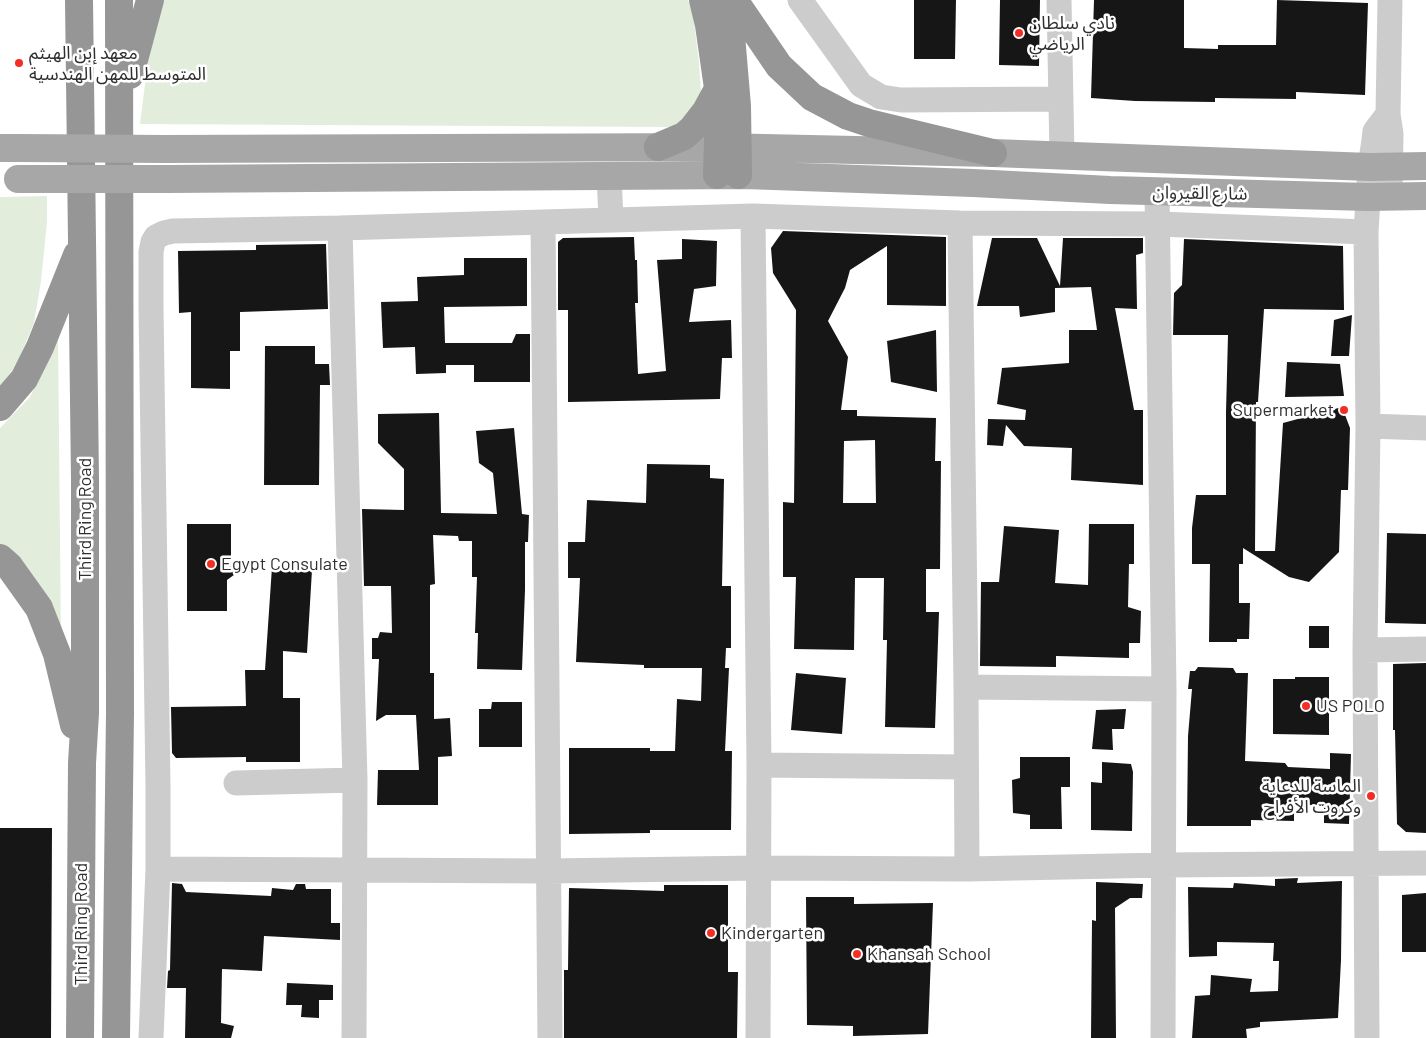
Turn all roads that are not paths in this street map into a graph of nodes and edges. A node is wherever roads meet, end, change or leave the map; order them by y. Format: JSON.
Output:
{"nodes":[{"id":1,"x":79,"y":0,"type":"edge"},
{"id":2,"x":119,"y":0,"type":"edge"},
{"id":3,"x":150,"y":0,"type":"edge"},
{"id":4,"x":703,"y":0,"type":"edge"},
{"id":5,"x":728,"y":0,"type":"edge"},
{"id":6,"x":734,"y":0,"type":"edge"},
{"id":7,"x":800,"y":0,"type":"edge"},
{"id":8,"x":1059,"y":0,"type":"edge"},
{"id":9,"x":1390,"y":0,"type":"edge"},
{"id":10,"x":718,"y":88,"type":"junction"},
{"id":11,"x":1061,"y":99,"type":"junction"},
{"id":12,"x":120,"y":116,"type":"junction"},
{"id":13,"x":658,"y":147,"type":"junction"},
{"id":14,"x":10,"y":148,"type":"edge"},
{"id":15,"x":728,"y":148,"type":"junction"},
{"id":16,"x":992,"y":153,"type":"junction"},
{"id":17,"x":1062,"y":155,"type":"junction"},
{"id":18,"x":1426,"y":166,"type":"edge"},
{"id":19,"x":1380,"y":167,"type":"junction"},
{"id":20,"x":609,"y":175,"type":"junction"},
{"id":21,"x":728,"y":175,"type":"junction"},
{"id":22,"x":9,"y":179,"type":"edge"},
{"id":23,"x":1157,"y":192,"type":"junction"},
{"id":24,"x":1426,"y":196,"type":"edge"},
{"id":25,"x":1379,"y":197,"type":"junction"},
{"id":26,"x":753,"y":216,"type":"junction"},
{"id":27,"x":611,"y":220,"type":"junction"},
{"id":28,"x":543,"y":222,"type":"junction"},
{"id":29,"x":960,"y":222,"type":"junction"},
{"id":30,"x":1158,"y":224,"type":"junction"},
{"id":31,"x":340,"y":228,"type":"junction"},
{"id":32,"x":1366,"y":232,"type":"junction"},
{"id":33,"x":82,"y":242,"type":"junction"},
{"id":34,"x":0,"y":407,"type":"edge"},
{"id":35,"x":1368,"y":426,"type":"junction"},
{"id":36,"x":1426,"y":428,"type":"edge"},
{"id":37,"x":0,"y":558,"type":"edge"},
{"id":38,"x":1426,"y":649,"type":"edge"},
{"id":39,"x":1365,"y":650,"type":"junction"},
{"id":40,"x":966,"y":687,"type":"junction"},
{"id":41,"x":1164,"y":689,"type":"junction"},
{"id":42,"x":82,"y":763,"type":"junction"},
{"id":43,"x":759,"y":765,"type":"junction"},
{"id":44,"x":966,"y":767,"type":"junction"},
{"id":45,"x":354,"y":780,"type":"junction"},
{"id":46,"x":236,"y":783,"type":"dead end"},
{"id":47,"x":1426,"y":863,"type":"edge"},
{"id":48,"x":1366,"y":864,"type":"junction"},
{"id":49,"x":1164,"y":865,"type":"junction"},
{"id":50,"x":758,"y":868,"type":"junction"},
{"id":51,"x":158,"y":869,"type":"junction"},
{"id":52,"x":355,"y":869,"type":"junction"},
{"id":53,"x":967,"y":869,"type":"junction"},
{"id":54,"x":549,"y":871,"type":"junction"},
{"id":55,"x":80,"y":1038,"type":"edge"},
{"id":56,"x":116,"y":1038,"type":"edge"},
{"id":57,"x":151,"y":1038,"type":"edge"},
{"id":58,"x":354,"y":1038,"type":"edge"},
{"id":59,"x":550,"y":1038,"type":"edge"},
{"id":60,"x":758,"y":1038,"type":"edge"},
{"id":61,"x":1163,"y":1038,"type":"edge"},
{"id":62,"x":1367,"y":1038,"type":"edge"}],
"edges":[{"from":1,"to":33,"type":"highway","name":"Third Ring Road"},
{"from":2,"to":12,"type":"highway","name":"Third Ring Road"},
{"from":3,"to":12,"type":"highway"},
{"from":4,"to":10,"type":"highway"},
{"from":5,"to":15,"type":"highway"},
{"from":6,"to":16,"type":"highway"},
{"from":7,"to":11,"type":"street"},
{"from":8,"to":11,"type":"street"},
{"from":9,"to":19,"type":"street"},
{"from":10,"to":13,"type":"highway"},
{"from":10,"to":15,"type":"highway"},
{"from":11,"to":17,"type":"street"},
{"from":12,"to":56,"type":"highway","name":"Third Ring Road"},
{"from":13,"to":14,"type":"main road","bridge":true},
{"from":13,"to":15,"type":"main road"},
{"from":15,"to":16,"type":"main road"},
{"from":15,"to":21,"type":"highway"},
{"from":16,"to":17,"type":"main road"},
{"from":17,"to":19,"type":"main road"},
{"from":18,"to":19,"type":"main road"},
{"from":19,"to":25,"type":"street"},
{"from":20,"to":21,"type":"main road","name":"شارع القيروان"},
{"from":20,"to":22,"type":"main road","name":"شارع القيروان","bridge":true},
{"from":20,"to":27,"type":"street"},
{"from":21,"to":23,"type":"main road","name":"شارع القيروان"},
{"from":23,"to":25,"type":"main road","name":"شارع القيروان"},
{"from":23,"to":30,"type":"street"},
{"from":24,"to":25,"type":"main road","name":"شارع القيروان"},
{"from":25,"to":32,"type":"street"},
{"from":26,"to":27,"type":"street"},
{"from":26,"to":29,"type":"street"},
{"from":26,"to":43,"type":"street"},
{"from":27,"to":28,"type":"street"},
{"from":28,"to":31,"type":"street"},
{"from":28,"to":54,"type":"street"},
{"from":29,"to":30,"type":"street"},
{"from":29,"to":40,"type":"street"},
{"from":30,"to":32,"type":"street"},
{"from":30,"to":41,"type":"street"},
{"from":31,"to":45,"type":"street"},
{"from":31,"to":51,"type":"street"},
{"from":32,"to":35,"type":"street"},
{"from":33,"to":34,"type":"highway"},
{"from":33,"to":42,"type":"highway","name":"Third Ring Road"},
{"from":35,"to":36,"type":"street"},
{"from":35,"to":39,"type":"street"},
{"from":37,"to":42,"type":"highway"},
{"from":38,"to":39,"type":"street"},
{"from":39,"to":48,"type":"street"},
{"from":40,"to":41,"type":"street"},
{"from":40,"to":44,"type":"street"},
{"from":41,"to":49,"type":"street"},
{"from":42,"to":55,"type":"highway","name":"Third Ring Road"},
{"from":43,"to":44,"type":"street"},
{"from":43,"to":50,"type":"street"},
{"from":44,"to":53,"type":"street"},
{"from":45,"to":46,"type":"street"},
{"from":45,"to":52,"type":"street"},
{"from":47,"to":48,"type":"street"},
{"from":48,"to":49,"type":"street"},
{"from":48,"to":62,"type":"street"},
{"from":49,"to":53,"type":"street"},
{"from":49,"to":61,"type":"street"},
{"from":50,"to":53,"type":"street"},
{"from":50,"to":54,"type":"street"},
{"from":50,"to":60,"type":"street"},
{"from":51,"to":52,"type":"street"},
{"from":51,"to":57,"type":"street"},
{"from":52,"to":54,"type":"street"},
{"from":52,"to":58,"type":"street"},
{"from":54,"to":59,"type":"street"}]}
